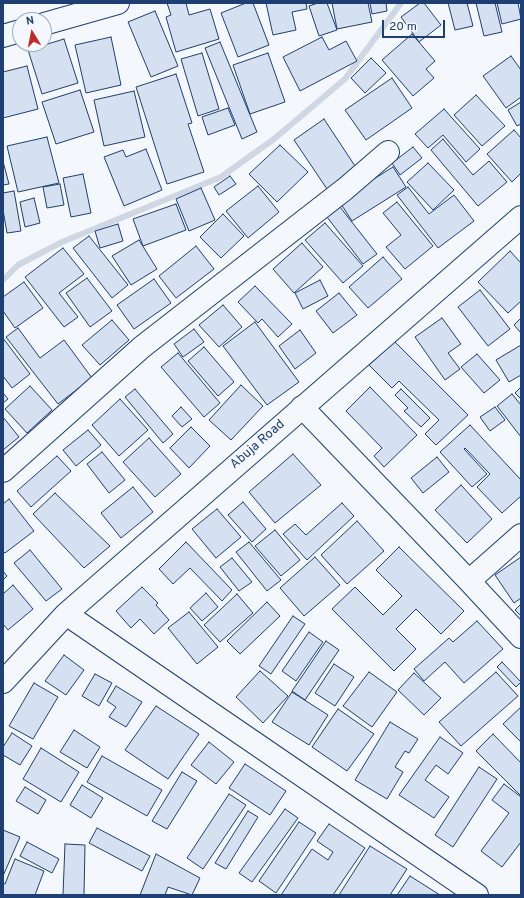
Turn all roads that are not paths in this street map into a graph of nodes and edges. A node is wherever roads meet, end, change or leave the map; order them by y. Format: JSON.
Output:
{"nodes":[{"id":1,"x":118,"y":3,"type":"edge"},
{"id":2,"x":52,"y":22,"type":"edge"},
{"id":3,"x":388,"y":152,"type":"dead end"},
{"id":4,"x":521,"y":217,"type":"edge"},
{"id":5,"x":302,"y":407,"type":"junction"},
{"id":6,"x":3,"y":471,"type":"edge"},
{"id":7,"x":521,"y":535,"type":"edge"},
{"id":8,"x":469,"y":581,"type":"junction"},
{"id":9,"x":66,"y":614,"type":"junction"},
{"id":10,"x":521,"y":637,"type":"edge"},
{"id":11,"x":3,"y":682,"type":"edge"},
{"id":12,"x":477,"y":895,"type":"edge"}],
"edges":[{"from":1,"to":2,"type":"street"},
{"from":3,"to":6,"type":"street"},
{"from":4,"to":5,"type":"street","name":"Abuja Road"},
{"from":5,"to":8,"type":"street"},
{"from":5,"to":9,"type":"street","name":"Abuja Road"},
{"from":7,"to":8,"type":"street"},
{"from":8,"to":10,"type":"street"},
{"from":9,"to":11,"type":"street","name":"Abuja Road"},
{"from":9,"to":12,"type":"street"}]}
